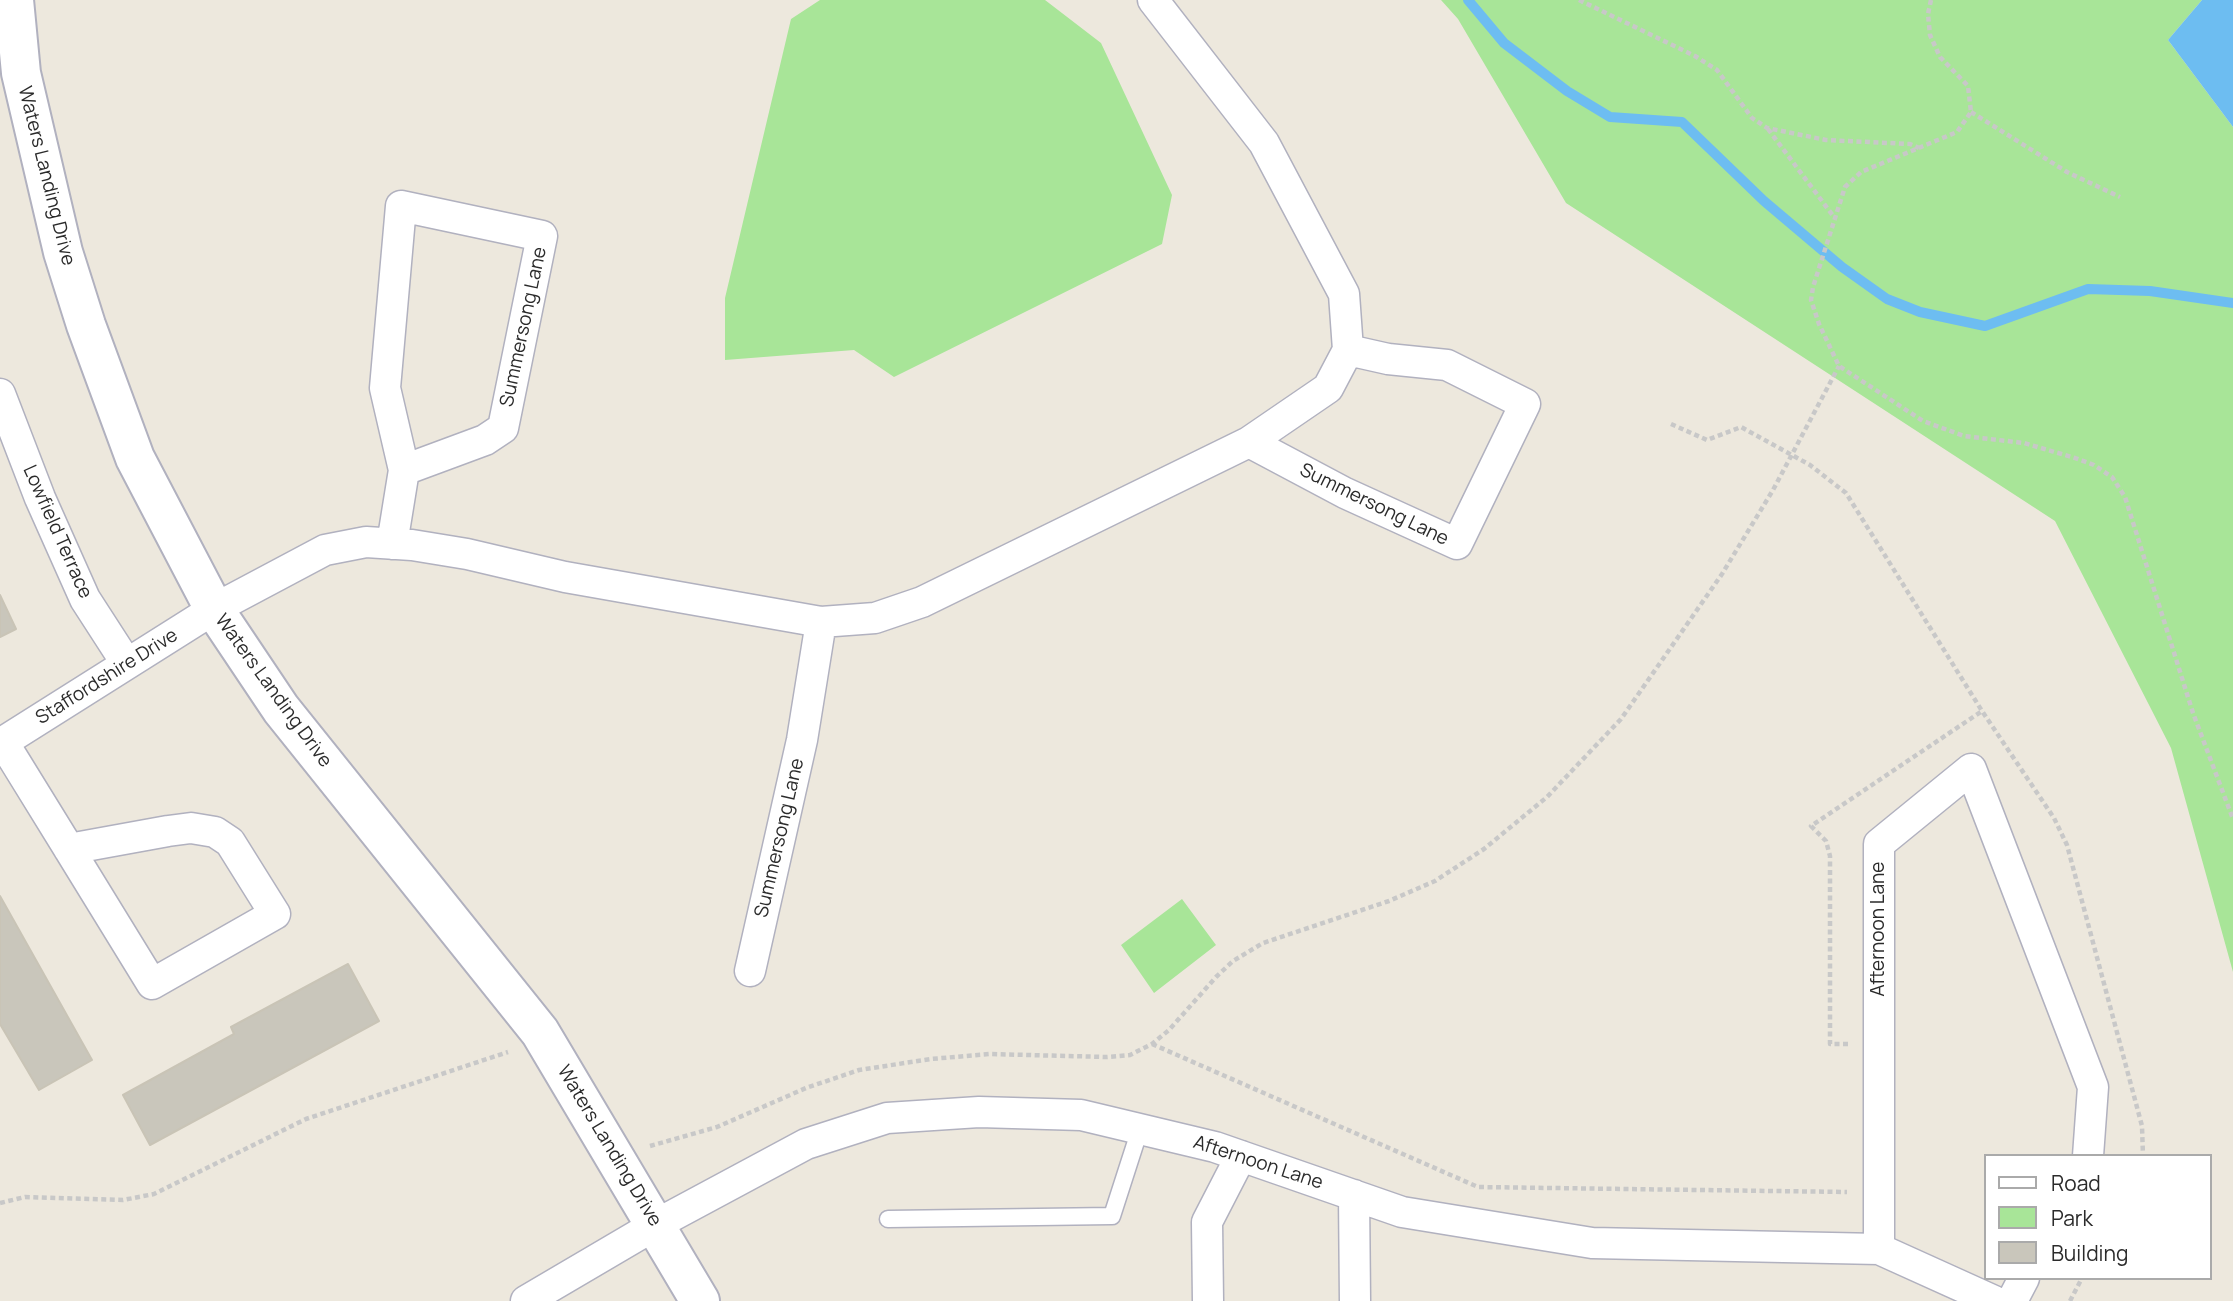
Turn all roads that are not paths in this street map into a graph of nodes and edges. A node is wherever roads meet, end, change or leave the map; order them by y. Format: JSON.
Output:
{"nodes":[{"id":1,"x":15,"y":0,"type":"edge"},
{"id":2,"x":1153,"y":0,"type":"edge"},
{"id":3,"x":11,"y":73,"type":"edge"},
{"id":4,"x":1349,"y":349,"type":"junction"},
{"id":5,"x":0,"y":394,"type":"edge"},
{"id":6,"x":1249,"y":442,"type":"junction"},
{"id":7,"x":404,"y":470,"type":"junction"},
{"id":8,"x":392,"y":544,"type":"junction"},
{"id":9,"x":214,"y":609,"type":"junction"},
{"id":10,"x":821,"y":622,"type":"junction"},
{"id":11,"x":127,"y":664,"type":"junction"},
{"id":12,"x":1,"y":743,"type":"edge"},
{"id":13,"x":69,"y":849,"type":"junction"},
{"id":14,"x":750,"y":971,"type":"dead end"},
{"id":15,"x":1140,"y":1129,"type":"junction"},
{"id":16,"x":2088,"y":1154,"type":"edge"},
{"id":17,"x":1241,"y":1156,"type":"junction"},
{"id":18,"x":1354,"y":1195,"type":"junction"},
{"id":19,"x":888,"y":1219,"type":"dead end"},
{"id":20,"x":657,"y":1224,"type":"junction"},
{"id":21,"x":1879,"y":1249,"type":"junction"},
{"id":22,"x":2023,"y":1280,"type":"edge"},
{"id":23,"x":526,"y":1301,"type":"edge"},
{"id":24,"x":700,"y":1301,"type":"edge"},
{"id":25,"x":1208,"y":1301,"type":"edge"},
{"id":26,"x":1356,"y":1301,"type":"edge"},
{"id":27,"x":1994,"y":1301,"type":"edge"},
{"id":28,"x":2012,"y":1301,"type":"edge"}],
"edges":[{"from":1,"to":3,"type":"street","name":"Waters Landing Drive"},
{"from":2,"to":4,"type":"street"},
{"from":3,"to":9,"type":"street","name":"Waters Landing Drive"},
{"from":4,"to":6,"type":"street"},
{"from":4,"to":6,"type":"street","name":"Summersong Lane"},
{"from":5,"to":11,"type":"street","name":"Lowfield Terrace"},
{"from":6,"to":10,"type":"street"},
{"from":7,"to":7,"type":"street","name":"Summersong Lane"},
{"from":7,"to":8,"type":"street","name":"Summersong Lane"},
{"from":8,"to":9,"type":"street"},
{"from":8,"to":10,"type":"street"},
{"from":9,"to":11,"type":"street","name":"Staffordshire Drive"},
{"from":9,"to":20,"type":"street","name":"Waters Landing Drive"},
{"from":10,"to":14,"type":"street","name":"Summersong Lane"},
{"from":11,"to":12,"type":"street","name":"Staffordshire Drive"},
{"from":12,"to":13,"type":"street"},
{"from":13,"to":13,"type":"street"},
{"from":15,"to":17,"type":"street","name":"Afternoon Lane"},
{"from":15,"to":19,"type":"lane"},
{"from":15,"to":20,"type":"street","name":"Afternoon Lane"},
{"from":16,"to":21,"type":"street","name":"Afternoon Lane"},
{"from":17,"to":18,"type":"street","name":"Afternoon Lane"},
{"from":17,"to":25,"type":"street"},
{"from":18,"to":21,"type":"street","name":"Afternoon Lane"},
{"from":18,"to":26,"type":"street"},
{"from":20,"to":23,"type":"street","name":"Afternoon Lane"},
{"from":20,"to":24,"type":"street","name":"Waters Landing Drive"},
{"from":21,"to":27,"type":"street","name":"Afternoon Lane"},
{"from":22,"to":28,"type":"street"}]}
